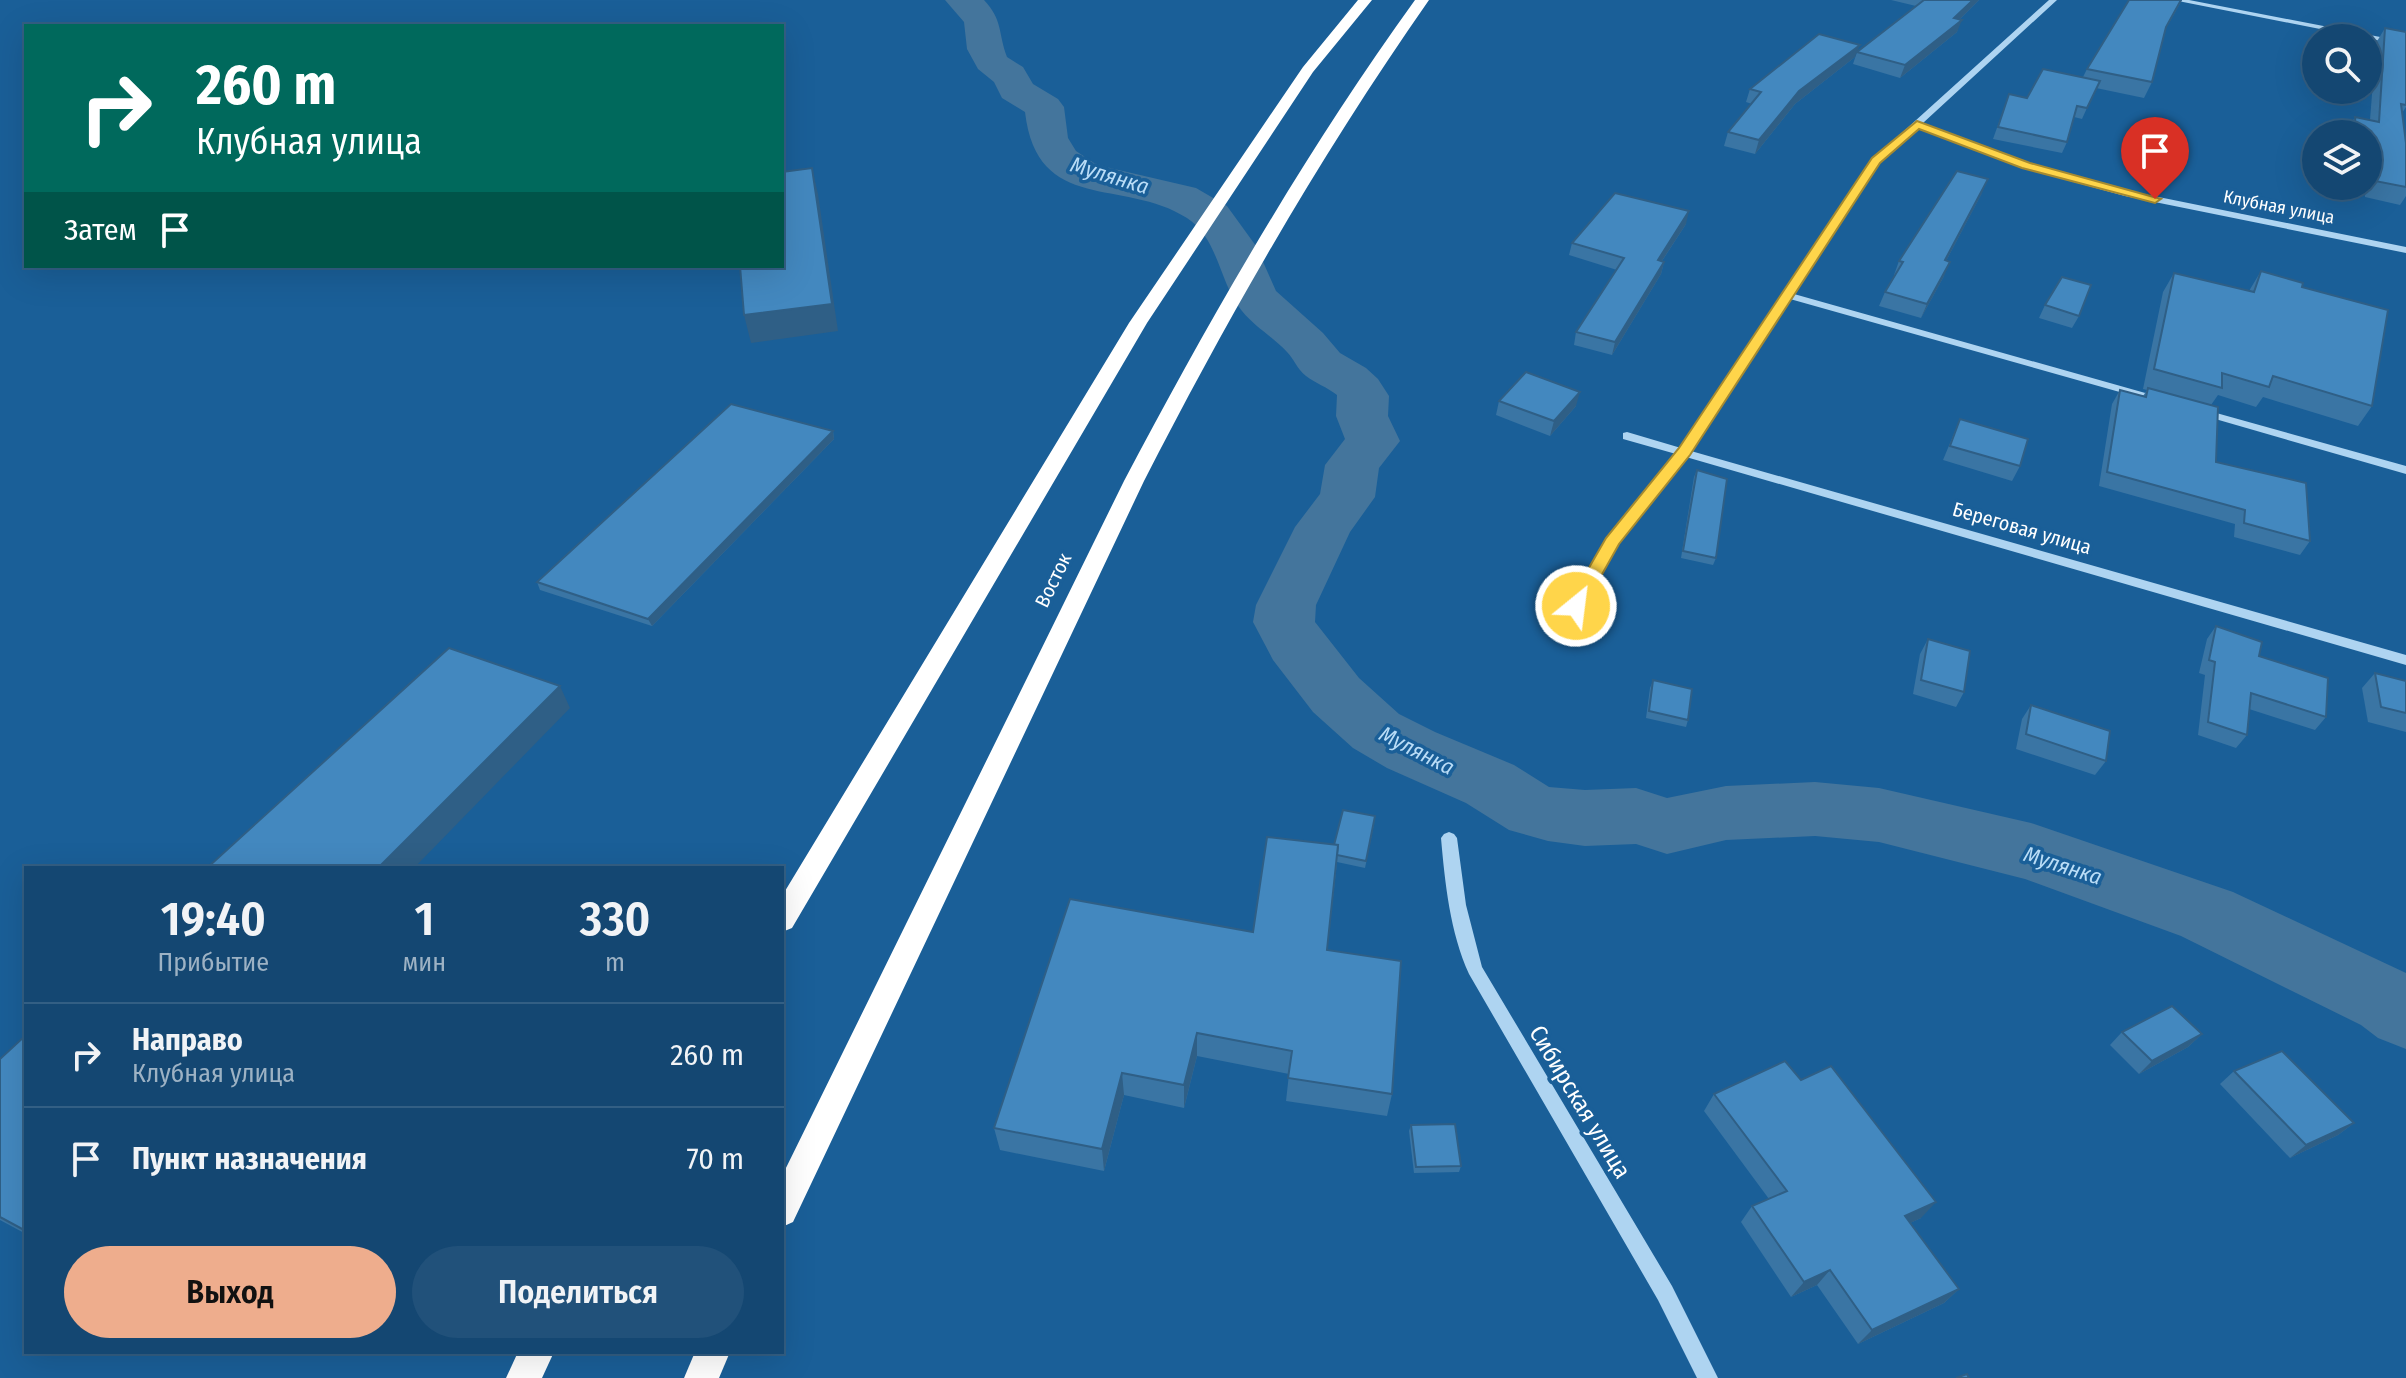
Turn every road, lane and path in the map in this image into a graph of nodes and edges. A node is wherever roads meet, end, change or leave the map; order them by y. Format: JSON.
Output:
{"nodes":[{"id":1,"x":1365,"y":0,"type":"edge"},
{"id":2,"x":1422,"y":0,"type":"edge"},
{"id":3,"x":2053,"y":0,"type":"edge"},
{"id":4,"x":2177,"y":0,"type":"edge"},
{"id":5,"x":2406,"y":44,"type":"edge"},
{"id":6,"x":1917,"y":124,"type":"junction"},
{"id":7,"x":2406,"y":250,"type":"edge"},
{"id":8,"x":1790,"y":296,"type":"junction"},
{"id":9,"x":2166,"y":402,"type":"edge"},
{"id":10,"x":2196,"y":410,"type":"edge"},
{"id":11,"x":1627,"y":436,"type":"dead end"},
{"id":12,"x":1685,"y":451,"type":"junction"},
{"id":13,"x":2406,"y":470,"type":"edge"},
{"id":14,"x":1576,"y":606,"type":"dead end"},
{"id":15,"x":2406,"y":660,"type":"edge"},
{"id":16,"x":1449,"y":838,"type":"dead end"},
{"id":17,"x":784,"y":917,"type":"edge"},
{"id":18,"x":784,"y":1207,"type":"edge"},
{"id":19,"x":536,"y":1354,"type":"edge"},
{"id":20,"x":712,"y":1354,"type":"edge"},
{"id":21,"x":523,"y":1378,"type":"edge"},
{"id":22,"x":701,"y":1378,"type":"edge"},
{"id":23,"x":1708,"y":1378,"type":"edge"}],
"edges":[{"from":1,"to":17,"type":"highway"},
{"from":2,"to":18,"type":"highway","name":"Восток"},
{"from":3,"to":6,"type":"street"},
{"from":4,"to":5,"type":"street"},
{"from":6,"to":7,"type":"street","name":"Клубная улица"},
{"from":6,"to":8,"type":"street"},
{"from":8,"to":9,"type":"street"},
{"from":8,"to":12,"type":"street"},
{"from":10,"to":13,"type":"street"},
{"from":11,"to":12,"type":"street","name":"Береговая улица"},
{"from":12,"to":14,"type":"street"},
{"from":12,"to":15,"type":"street","name":"Береговая улица"},
{"from":16,"to":23,"type":"street","name":"Сибирская улица"},
{"from":19,"to":21,"type":"highway"},
{"from":20,"to":22,"type":"highway"}]}
